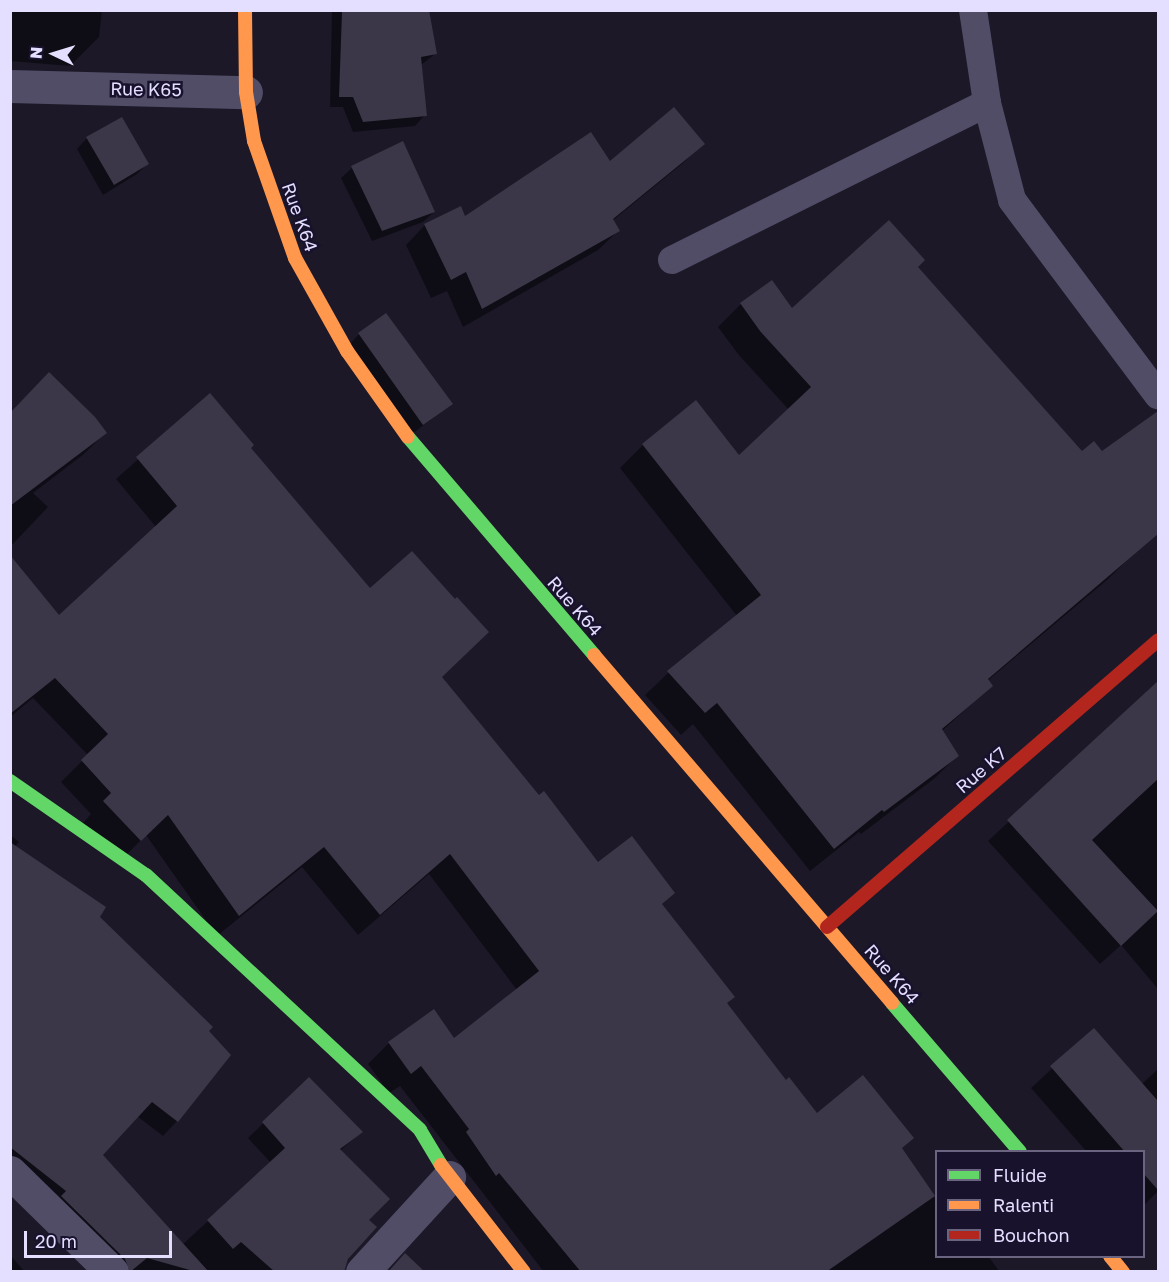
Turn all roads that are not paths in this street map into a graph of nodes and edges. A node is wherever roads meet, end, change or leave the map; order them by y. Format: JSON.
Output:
{"nodes":[{"id":1,"x":244,"y":10,"type":"edge"},
{"id":2,"x":973,"y":10,"type":"edge"},
{"id":3,"x":10,"y":86,"type":"edge"},
{"id":4,"x":246,"y":92,"type":"junction"},
{"id":5,"x":987,"y":103,"type":"junction"},
{"id":6,"x":672,"y":260,"type":"dead end"},
{"id":7,"x":1158,"y":396,"type":"edge"},
{"id":8,"x":1158,"y":640,"type":"edge"},
{"id":9,"x":10,"y":782,"type":"edge"},
{"id":10,"x":827,"y":927,"type":"junction"},
{"id":11,"x":1018,"y":1150,"type":"edge"},
{"id":12,"x":10,"y":1172,"type":"edge"},
{"id":13,"x":449,"y":1177,"type":"junction"},
{"id":14,"x":1111,"y":1258,"type":"edge"},
{"id":15,"x":112,"y":1272,"type":"edge"},
{"id":16,"x":362,"y":1272,"type":"edge"},
{"id":17,"x":524,"y":1272,"type":"edge"},
{"id":18,"x":1123,"y":1272,"type":"edge"}],
"edges":[{"from":1,"to":4,"type":"street","name":"Rue K64"},
{"from":2,"to":5,"type":"lane"},
{"from":3,"to":4,"type":"street","name":"Rue K65"},
{"from":4,"to":10,"type":"street","name":"Rue K64"},
{"from":5,"to":6,"type":"lane"},
{"from":5,"to":7,"type":"lane"},
{"from":8,"to":10,"type":"street","name":"Rue K7"},
{"from":9,"to":13,"type":"street"},
{"from":10,"to":11,"type":"street","name":"Rue K64"},
{"from":12,"to":15,"type":"street"},
{"from":13,"to":16,"type":"street"},
{"from":13,"to":17,"type":"street"},
{"from":14,"to":18,"type":"street"}]}
